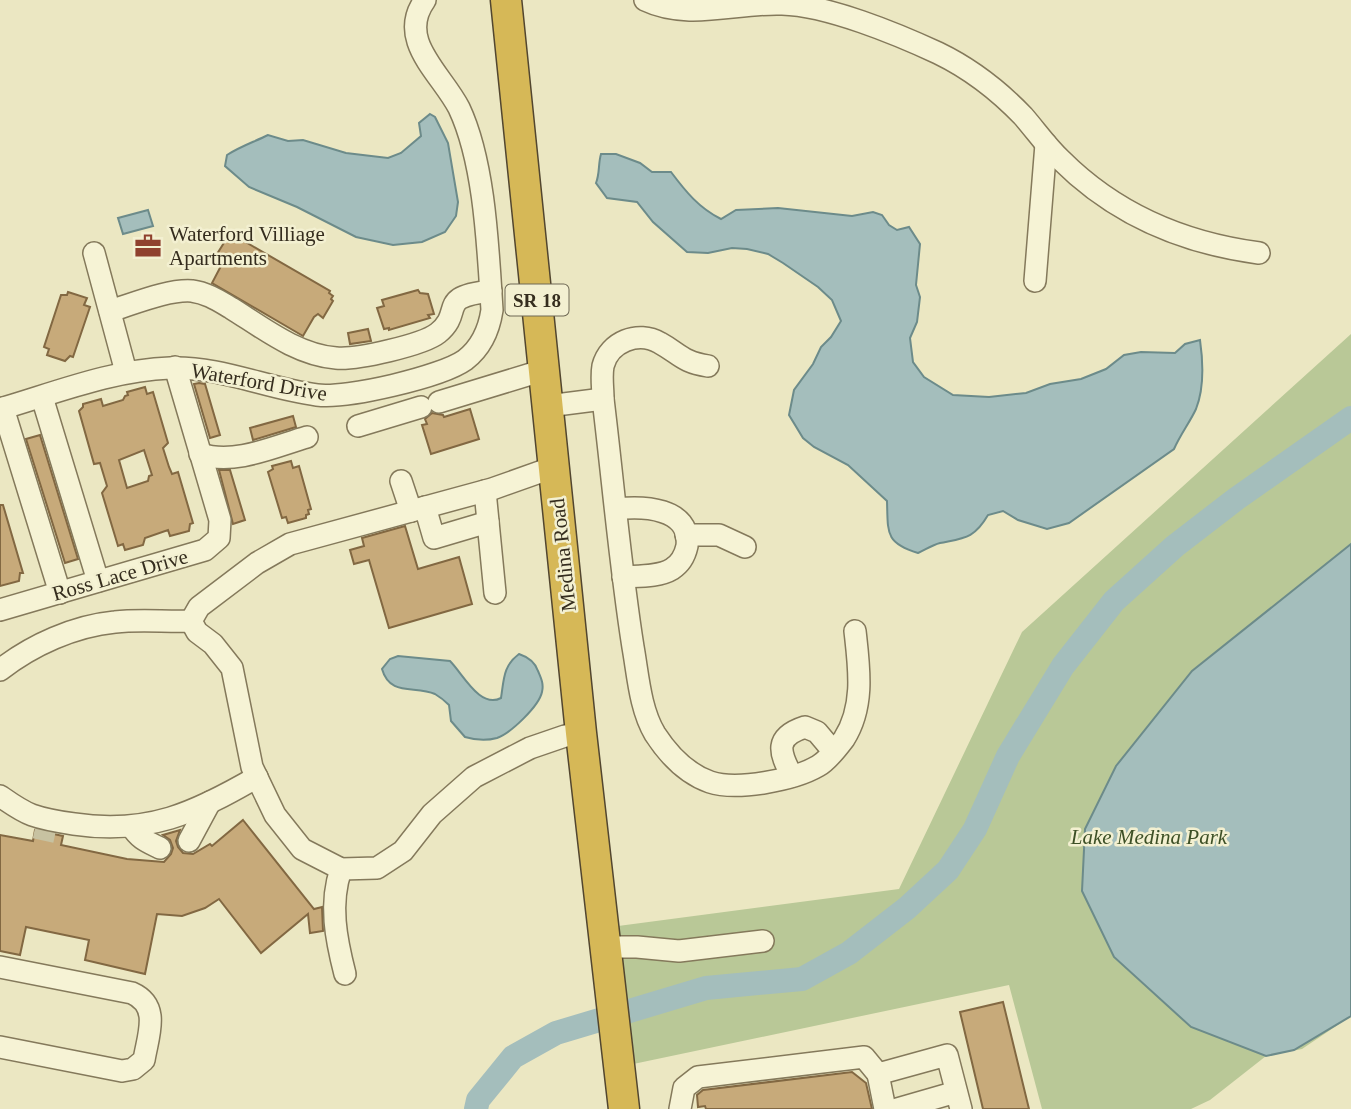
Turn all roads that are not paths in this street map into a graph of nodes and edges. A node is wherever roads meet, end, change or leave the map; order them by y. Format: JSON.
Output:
{"nodes":[{"id":1,"x":424,"y":0,"type":"edge"},
{"id":2,"x":506,"y":0,"type":"edge"},
{"id":3,"x":645,"y":0,"type":"edge"},
{"id":4,"x":780,"y":2,"type":"edge"},
{"id":5,"x":825,"y":5,"type":"edge"},
{"id":6,"x":1046,"y":145,"type":"junction"},
{"id":7,"x":94,"y":253,"type":"dead end"},
{"id":8,"x":1259,"y":253,"type":"dead end"},
{"id":9,"x":1035,"y":281,"type":"dead end"},
{"id":10,"x":491,"y":291,"type":"junction"},
{"id":11,"x":110,"y":311,"type":"junction"},
{"id":12,"x":708,"y":366,"type":"dead end"},
{"id":13,"x":175,"y":368,"type":"junction"},
{"id":14,"x":544,"y":370,"type":"junction"},
{"id":15,"x":126,"y":372,"type":"junction"},
{"id":16,"x":42,"y":397,"type":"junction"},
{"id":17,"x":603,"y":399,"type":"junction"},
{"id":18,"x":548,"y":406,"type":"junction"},
{"id":19,"x":1,"y":409,"type":"edge"},
{"id":20,"x":358,"y":426,"type":"dead end"},
{"id":21,"x":307,"y":437,"type":"dead end"},
{"id":22,"x":200,"y":454,"type":"junction"},
{"id":23,"x":554,"y":467,"type":"junction"},
{"id":24,"x":401,"y":481,"type":"dead end"},
{"id":25,"x":485,"y":491,"type":"junction"},
{"id":26,"x":418,"y":509,"type":"junction"},
{"id":27,"x":616,"y":509,"type":"junction"},
{"id":28,"x":488,"y":522,"type":"junction"},
{"id":29,"x":686,"y":535,"type":"junction"},
{"id":30,"x":745,"y":547,"type":"dead end"},
{"id":31,"x":623,"y":577,"type":"junction"},
{"id":32,"x":98,"y":581,"type":"junction"},
{"id":33,"x":60,"y":593,"type":"junction"},
{"id":34,"x":495,"y":593,"type":"dead end"},
{"id":35,"x":0,"y":610,"type":"edge"},
{"id":36,"x":192,"y":621,"type":"junction"},
{"id":37,"x":855,"y":631,"type":"dead end"},
{"id":38,"x":0,"y":670,"type":"edge"},
{"id":39,"x":581,"y":733,"type":"junction"},
{"id":40,"x":833,"y":751,"type":"junction"},
{"id":41,"x":792,"y":776,"type":"junction"},
{"id":42,"x":257,"y":777,"type":"junction"},
{"id":43,"x":0,"y":796,"type":"edge"},
{"id":44,"x":211,"y":802,"type":"junction"},
{"id":45,"x":20,"y":808,"type":"junction"},
{"id":46,"x":132,"y":827,"type":"junction"},
{"id":47,"x":36,"y":828,"type":"tunnel mouth"},
{"id":48,"x":189,"y":841,"type":"dead end"},
{"id":49,"x":160,"y":848,"type":"dead end"},
{"id":50,"x":341,"y":869,"type":"junction"},
{"id":51,"x":763,"y":941,"type":"dead end"},
{"id":52,"x":606,"y":961,"type":"junction"},
{"id":53,"x":0,"y":967,"type":"edge"},
{"id":54,"x":345,"y":974,"type":"dead end"},
{"id":55,"x":0,"y":1047,"type":"edge"},
{"id":56,"x":878,"y":1074,"type":"junction"},
{"id":57,"x":959,"y":1100,"type":"edge"},
{"id":58,"x":624,"y":1109,"type":"edge"},
{"id":59,"x":680,"y":1109,"type":"edge"},
{"id":60,"x":885,"y":1109,"type":"edge"},
{"id":61,"x":897,"y":1109,"type":"edge"}],
"edges":[{"from":1,"to":10,"type":"street","name":"Waterford Drive"},
{"from":2,"to":14,"type":"highway","name":"Medina Road","number":"SR 18"},
{"from":3,"to":4,"type":"street"},
{"from":4,"to":5,"type":"street"},
{"from":5,"to":6,"type":"street"},
{"from":6,"to":8,"type":"street"},
{"from":6,"to":9,"type":"street"},
{"from":7,"to":11,"type":"street"},
{"from":10,"to":11,"type":"street"},
{"from":10,"to":13,"type":"street","name":"Waterford Drive"},
{"from":11,"to":15,"type":"street"},
{"from":12,"to":17,"type":"street"},
{"from":13,"to":15,"type":"street","name":"Waterford Drive"},
{"from":13,"to":22,"type":"street"},
{"from":14,"to":18,"type":"highway","name":"Medina Road","number":"SR 18"},
{"from":14,"to":20,"type":"street"},
{"from":15,"to":16,"type":"street","name":"Waterford Drive"},
{"from":16,"to":19,"type":"street","name":"Waterford Drive"},
{"from":16,"to":32,"type":"street"},
{"from":17,"to":18,"type":"street"},
{"from":17,"to":27,"type":"street"},
{"from":18,"to":23,"type":"highway","name":"Medina Road","number":"SR 18"},
{"from":19,"to":33,"type":"street"},
{"from":21,"to":22,"type":"street"},
{"from":22,"to":32,"type":"street","name":"Ross Lace Drive"},
{"from":23,"to":25,"type":"street"},
{"from":23,"to":39,"type":"highway","name":"Medina Road","number":"SR 18"},
{"from":24,"to":26,"type":"street"},
{"from":25,"to":26,"type":"street"},
{"from":25,"to":28,"type":"street"},
{"from":26,"to":28,"type":"street"},
{"from":26,"to":36,"type":"street"},
{"from":27,"to":29,"type":"street"},
{"from":27,"to":31,"type":"street"},
{"from":28,"to":34,"type":"street"},
{"from":29,"to":30,"type":"street"},
{"from":29,"to":31,"type":"street"},
{"from":31,"to":41,"type":"street"},
{"from":32,"to":33,"type":"street","name":"Ross Lace Drive"},
{"from":33,"to":35,"type":"street","name":"Ross Lace Drive"},
{"from":36,"to":38,"type":"street"},
{"from":36,"to":42,"type":"street"},
{"from":37,"to":40,"type":"street"},
{"from":39,"to":50,"type":"street"},
{"from":39,"to":52,"type":"highway","name":"Medina Road","number":"SR 18"},
{"from":40,"to":41,"type":"street"},
{"from":40,"to":41,"type":"street"},
{"from":42,"to":44,"type":"street"},
{"from":42,"to":50,"type":"street"},
{"from":43,"to":45,"type":"street"},
{"from":44,"to":46,"type":"street"},
{"from":44,"to":48,"type":"street"},
{"from":45,"to":46,"type":"street"},
{"from":45,"to":47,"type":"street"},
{"from":46,"to":49,"type":"street"},
{"from":50,"to":54,"type":"street"},
{"from":51,"to":52,"type":"street"},
{"from":52,"to":58,"type":"highway","name":"Medina Road","number":"SR 18"},
{"from":53,"to":55,"type":"street"},
{"from":56,"to":57,"type":"street"},
{"from":56,"to":59,"type":"street"},
{"from":56,"to":60,"type":"street"},
{"from":57,"to":61,"type":"street"}]}
